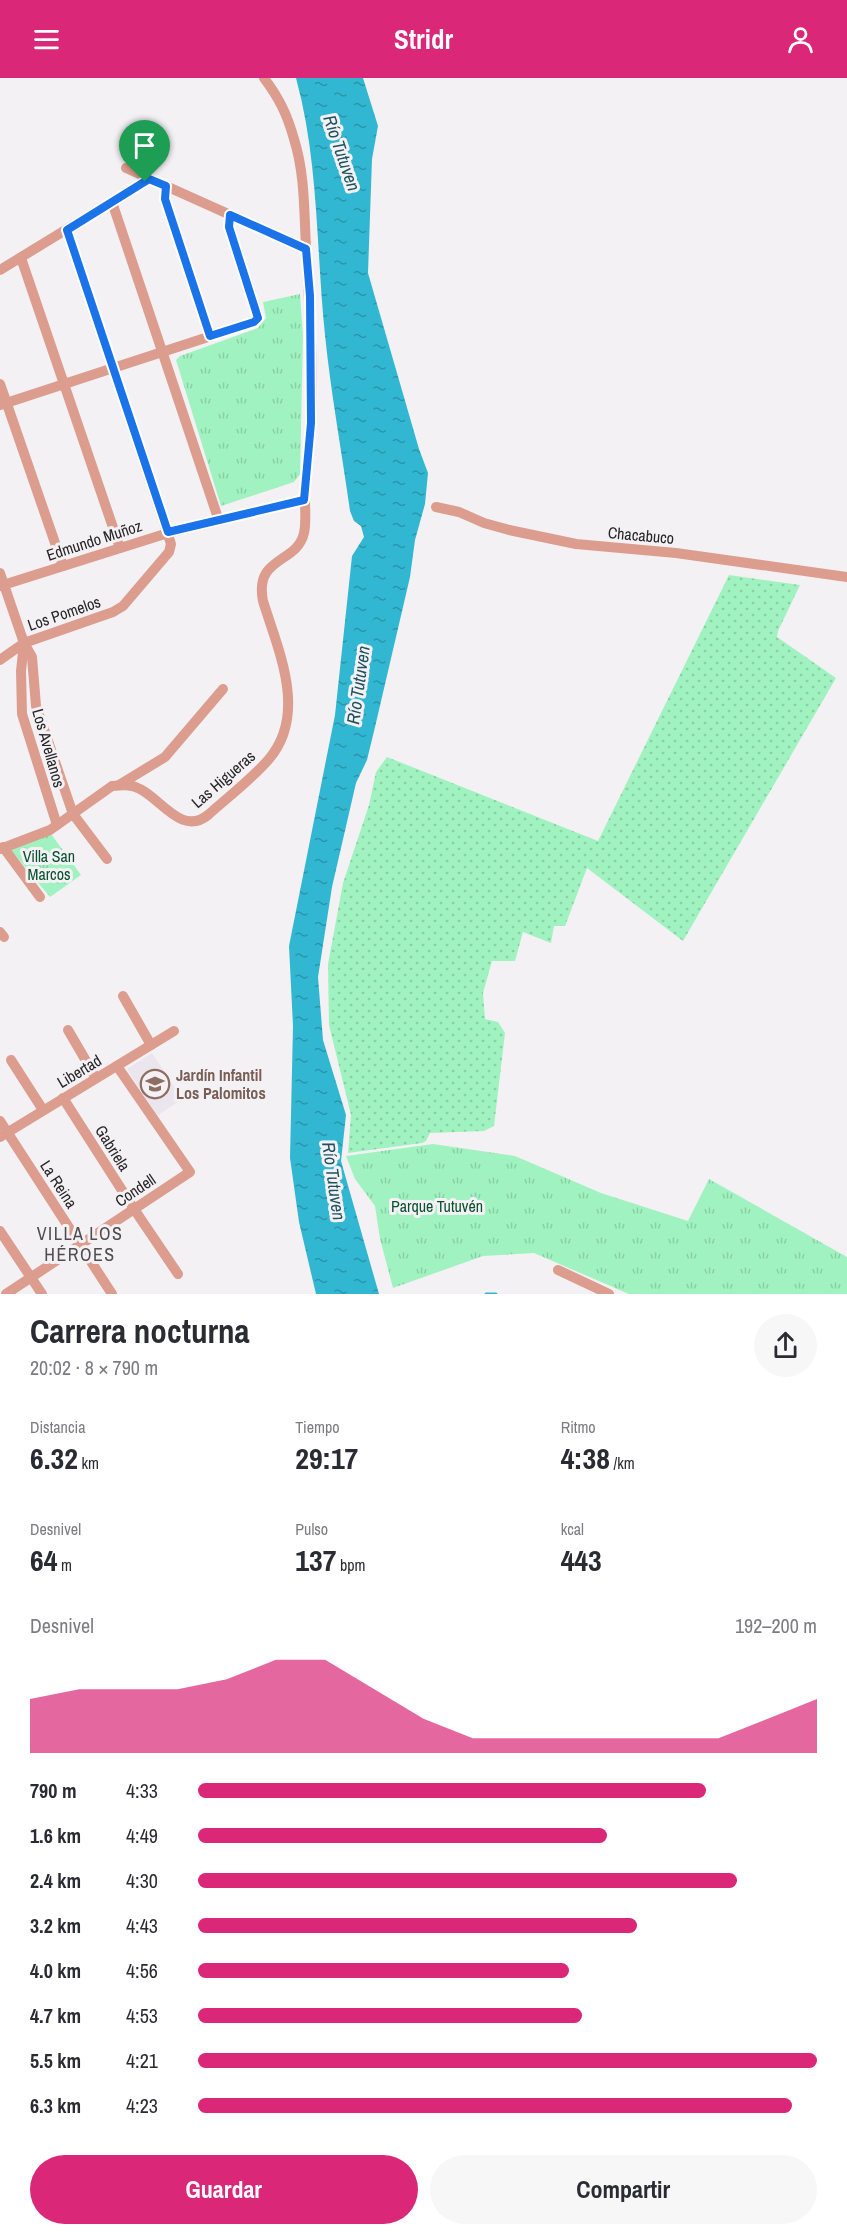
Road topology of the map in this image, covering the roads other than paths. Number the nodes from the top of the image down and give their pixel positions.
1 (264, 78) edge
2 (126, 168) dead end
3 (149, 179) junction
4 (166, 186) junction
5 (112, 202) junction
6 (230, 215) junction
7 (67, 230) junction
8 (306, 249) junction
9 (21, 258) junction
10 (0, 270) edge
11 (210, 336) junction
12 (162, 352) junction
13 (113, 368) junction
14 (0, 384) edge
15 (64, 384) junction
16 (3, 404) edge
17 (304, 500) junction
18 (436, 507) dead end
19 (219, 521) junction
20 (168, 532) junction
21 (120, 548) junction
22 (63, 566) junction
23 (0, 573) edge
24 (847, 577) edge
25 (2, 586) edge
26 (24, 643) junction
27 (0, 660) edge
28 (223, 689) dead end
29 (119, 785) junction
30 (73, 814) junction
31 (57, 825) junction
32 (2, 848) edge
33 (107, 859) dead end
34 (40, 897) dead end
35 (123, 996) dead end
36 (68, 1030) dead end
37 (174, 1031) dead end
38 (151, 1045) junction
39 (11, 1060) dead end
40 (117, 1066) junction
41 (96, 1078) junction
42 (63, 1098) junction
43 (43, 1110) junction
44 (0, 1121) edge
45 (4, 1134) edge
46 (134, 1209) junction
47 (0, 1231) edge
48 (80, 1245) junction
49 (558, 1270) dead end
50 (178, 1274) dead end
51 (31, 1277) junction
52 (6, 1294) edge
53 (42, 1294) edge
54 (112, 1294) edge
55 (609, 1294) edge

1 - 8 street
2 - 3 street
3 - 4 street
3 - 5 street
4 - 6 street
4 - 11 street
5 - 7 street
5 - 12 street
6 - 8 street
6 - 11 street
7 - 9 street
7 - 13 street
8 - 17 street
9 - 10 street
9 - 15 street
11 - 12 street
12 - 13 street
12 - 19 street
13 - 15 street
13 - 20 street
14 - 16 street
15 - 16 street
15 - 21 street
16 - 22 street
17 - 19 street, Edmundo Muñoz
17 - 29 street, Las Higueras
18 - 24 street, Chacabuco
19 - 20 street, Edmundo Muñoz
20 - 21 street, Edmundo Muñoz
20 - 26 street, Los Pomelos
21 - 22 street, Edmundo Muñoz
22 - 25 street, Edmundo Muñoz
23 - 25 street, Los Avellanos
25 - 26 street, Los Avellanos
26 - 27 street, Los Pomelos
26 - 30 street, Los Avellanos
26 - 31 street, Los Avellanos
28 - 29 street
29 - 30 street
30 - 31 street
30 - 33 street, Los Avellanos
31 - 32 street
32 - 34 street
35 - 38 street
36 - 41 street
37 - 38 street, Libertad
38 - 40 street, Libertad
39 - 43 street
40 - 41 street, Libertad
40 - 46 street, Condell
41 - 42 street, Libertad
42 - 43 street, Libertad
42 - 46 street, Gabriela
43 - 45 street, Libertad
44 - 45 street, La Reina
45 - 48 street, La Reina
46 - 48 street, Condell
46 - 50 street, Gabriela
47 - 51 street
48 - 51 street, Condell
48 - 54 street, La Reina
49 - 55 street
51 - 52 street, Condell
51 - 53 street

